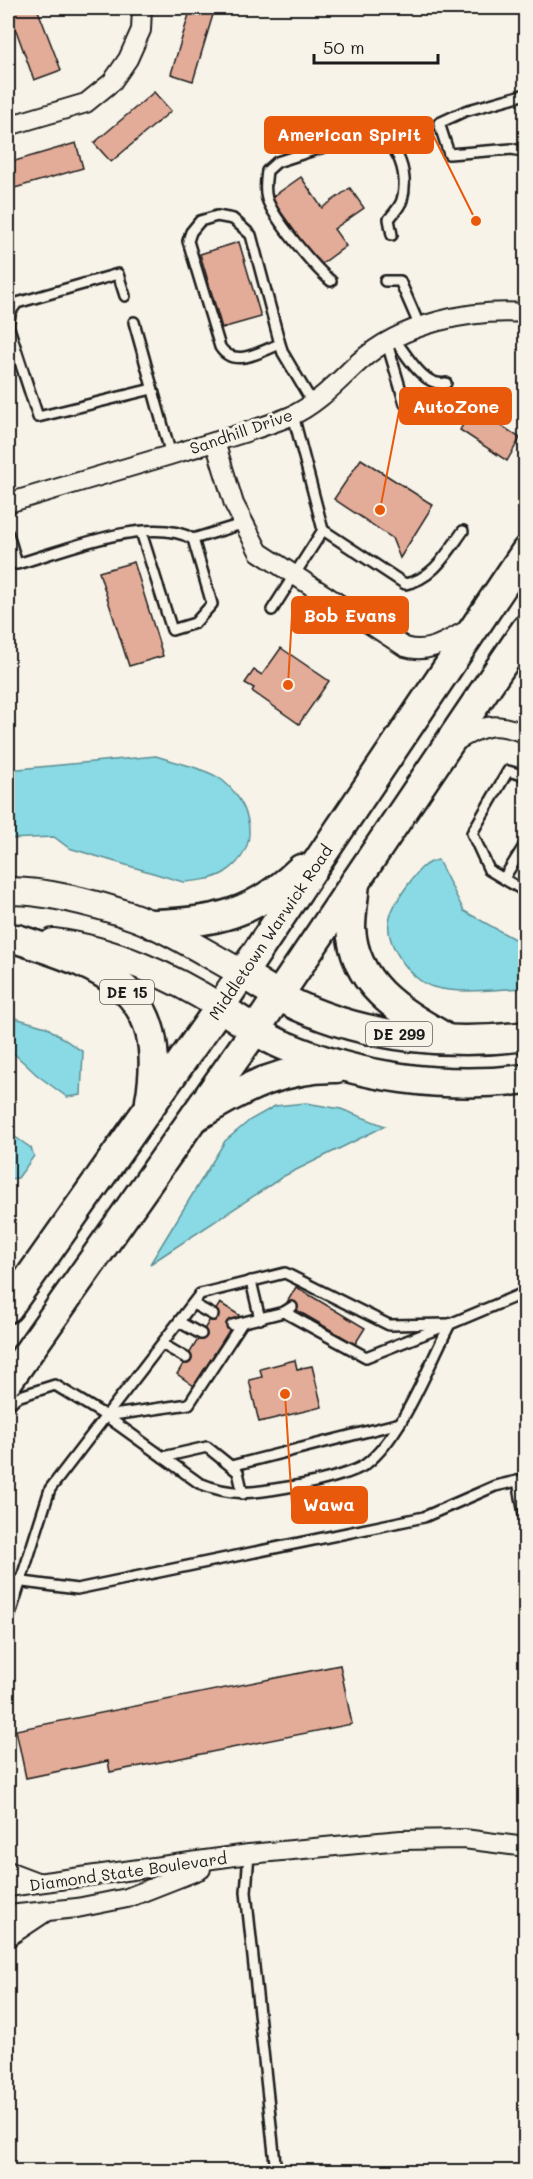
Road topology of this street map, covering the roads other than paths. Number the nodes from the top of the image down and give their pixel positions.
1 (142, 8) edge
2 (525, 94) edge
3 (8, 125) edge
4 (525, 152) edge
5 (392, 235) dead end
6 (331, 281) dead end
7 (385, 281) dead end
8 (125, 296) dead end
9 (525, 313) edge
10 (134, 322) dead end
11 (8, 325) edge
12 (420, 327) junction
13 (391, 341) junction
14 (280, 344) junction
15 (447, 382) dead end
16 (152, 388) junction
17 (312, 402) junction
18 (405, 404) dead end
19 (293, 415) junction
20 (215, 442) junction
21 (171, 455) junction
22 (8, 503) edge
23 (242, 524) junction
24 (323, 530) junction
25 (463, 531) dead end
26 (141, 532) junction
27 (8, 534) edge
28 (193, 539) junction
29 (525, 551) edge
30 (292, 575) junction
31 (272, 610) dead end
32 (478, 624) junction
33 (525, 629) edge
34 (525, 734) edge
35 (446, 747) junction
36 (525, 776) edge
37 (333, 839) junction
38 (525, 843) edge
39 (504, 878) junction
40 (355, 881) junction
41 (8, 891) edge
42 (525, 892) edge
43 (152, 924) junction
44 (12, 938) edge
45 (242, 974) junction
46 (278, 995) junction
47 (220, 1007) junction
48 (256, 1029) junction
49 (525, 1036) edge
50 (448, 1040) junction
51 (348, 1068) junction
52 (525, 1079) edge
53 (149, 1107) junction
54 (188, 1122) junction
55 (251, 1281) junction
56 (525, 1292) edge
57 (193, 1304) junction
58 (351, 1306) junction
59 (8, 1308) edge
60 (213, 1315) dead end
61 (344, 1316) dead end
62 (260, 1318) junction
63 (179, 1322) junction
64 (450, 1323) junction
65 (201, 1334) dead end
66 (162, 1344) junction
67 (186, 1358) dead end
68 (8, 1382) edge
69 (8, 1405) edge
70 (106, 1416) junction
71 (399, 1423) junction
72 (163, 1457) junction
73 (231, 1466) junction
74 (522, 1480) edge
75 (243, 1494) junction
76 (525, 1525) edge
77 (8, 1580) edge
78 (20, 1583) junction
79 (8, 1621) edge
80 (525, 1847) edge
81 (249, 1854) junction
82 (8, 1871) edge
83 (41, 1883) junction
84 (8, 1887) edge
85 (46, 1911) junction
86 (8, 1915) edge
87 (8, 1936) edge
88 (276, 2172) edge

1 - 3 street
2 - 4 lane
5 - 6 lane
7 - 12 lane
8 - 11 lane
9 - 12 street, Sandhill Drive
10 - 16 lane
11 - 16 lane
12 - 13 street, Sandhill Drive
13 - 15 lane
13 - 17 street, Sandhill Drive
13 - 18 lane
14 - 14 lane
14 - 17 lane
16 - 21 lane
17 - 19 street, Sandhill Drive
19 - 20 street, Sandhill Drive
19 - 24 lane
20 - 21 street, Sandhill Drive
20 - 23 street
21 - 22 street, Sandhill Drive
23 - 28 lane
23 - 30 street
24 - 25 lane
24 - 30 lane
26 - 27 lane
26 - 28 lane
26 - 28 lane
29 - 32 main road, Middletown Warwick Road
30 - 31 lane
30 - 32 street
32 - 37 main road, Middletown Warwick Road
33 - 35 main road
34 - 35 street
35 - 40 main road
36 - 39 lane
37 - 43 main road
37 - 45 main road, Middletown Warwick Road
38 - 39 lane
39 - 42 lane
40 - 46 main road
40 - 50 main road
41 - 43 main road
43 - 45 main road
44 - 47 main road
44 - 53 main road, DE 15
45 - 46 main road
45 - 47 main road, Middletown Warwick Road
46 - 48 main road
46 - 50 main road, DE 299
47 - 48 main road
47 - 53 main road, Middletown Warwick Road
48 - 51 main road
48 - 54 main road
49 - 50 main road, DE 299
51 - 52 main road
51 - 54 main road
53 - 59 main road, Middletown Warwick Road / DE 15
54 - 68 main road
55 - 57 lane
55 - 58 lane
55 - 62 lane
56 - 64 lane
57 - 60 lane
57 - 63 lane
58 - 61 lane
58 - 64 lane
62 - 64 lane
62 - 70 lane
63 - 65 lane
63 - 66 lane
64 - 71 lane
66 - 67 lane
66 - 70 lane
69 - 70 lane
70 - 72 lane
70 - 78 lane
71 - 73 lane
71 - 75 lane
72 - 73 lane
72 - 75 lane
73 - 75 lane
74 - 76 lane
74 - 78 lane
77 - 78 lane
78 - 79 lane
80 - 81 street, Diamond State Boulevard
81 - 83 street, Diamond State Boulevard
81 - 85 street, Diamond State Boulevard
81 - 88 lane
82 - 83 street
83 - 84 street, Diamond State Boulevard
85 - 86 street, Diamond State Boulevard
85 - 87 street

